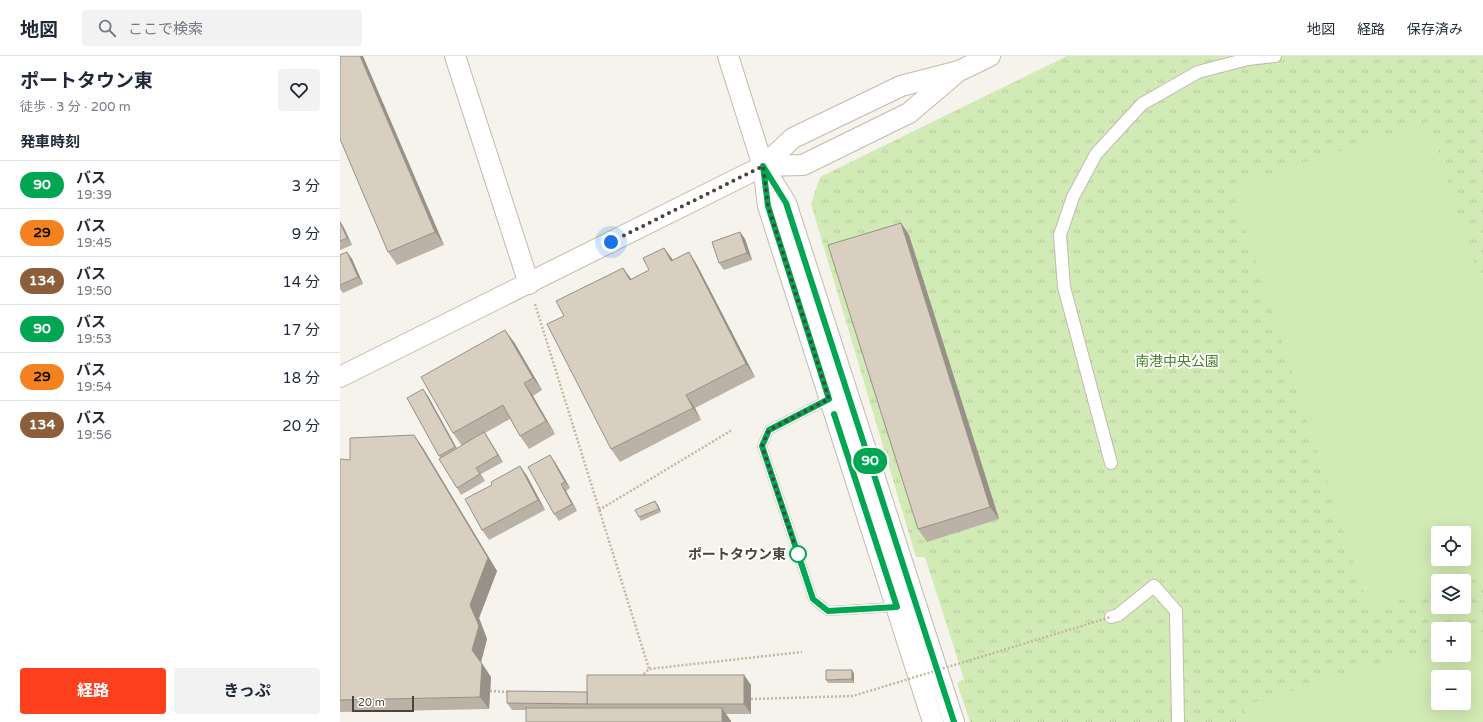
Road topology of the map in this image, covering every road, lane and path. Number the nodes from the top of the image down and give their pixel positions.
1 (455, 56) edge
2 (728, 56) edge
3 (990, 56) edge
4 (1275, 56) edge
5 (959, 71) junction
6 (763, 166) junction
7 (529, 284) junction
8 (535, 304) dead end
9 (340, 377) edge
10 (829, 399) junction
11 (732, 430) dead end
12 (1111, 463) dead end
13 (599, 510) junction
14 (897, 607) junction
15 (1111, 617) joint
16 (802, 652) dead end
17 (649, 669) junction
18 (639, 679) edge
19 (490, 691) dead end
20 (514, 692) edge
21 (751, 698) dead end
22 (934, 722) edge
23 (954, 722) edge
24 (1178, 722) edge

1 - 7 street
2 - 6 street
3 - 5 street
4 - 12 street
5 - 6 street
5 - 6 street
6 - 7 street
6 - 10 street
6 - 23 street
7 - 9 street
8 - 13 path
10 - 14 street
10 - 14 lane
11 - 13 path
13 - 17 path
14 - 22 street
15 - 21 path, bridge
15 - 24 street
16 - 17 path
17 - 18 path
19 - 20 path

